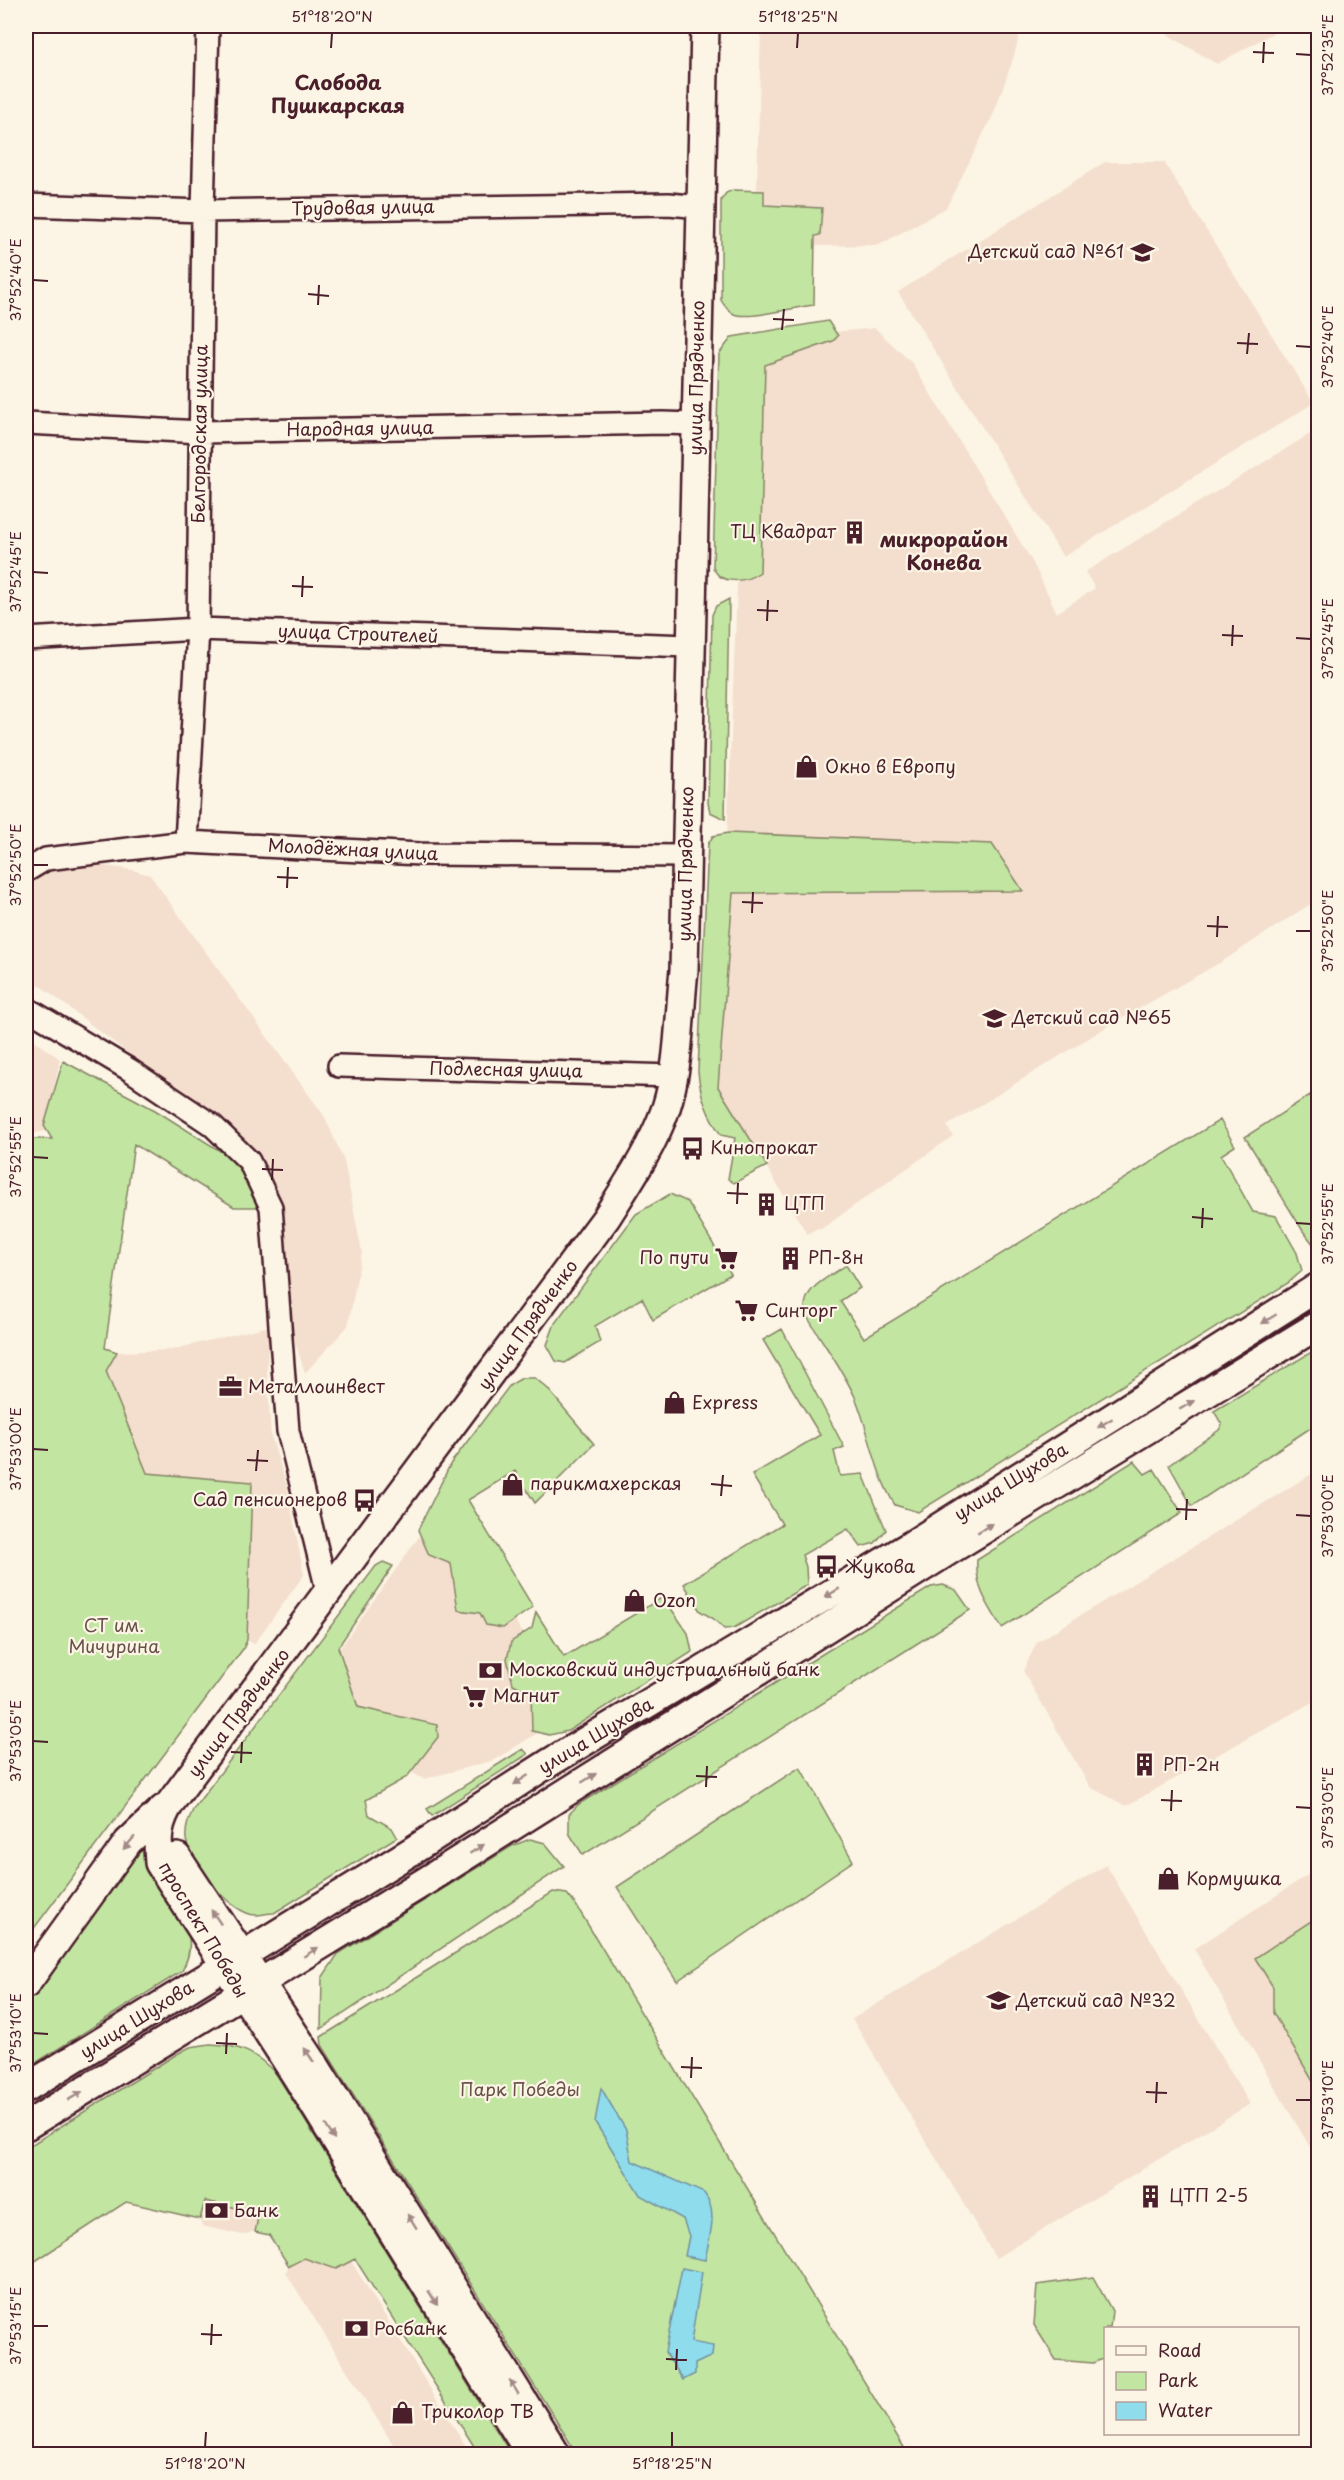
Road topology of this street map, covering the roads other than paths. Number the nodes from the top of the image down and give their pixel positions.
1 (208, 26) edge
2 (705, 26) edge
3 (26, 205) edge
4 (700, 207) junction
5 (202, 211) junction
6 (26, 423) edge
7 (696, 424) junction
8 (201, 432) junction
9 (198, 629) junction
10 (26, 639) edge
11 (690, 646) junction
12 (186, 842) junction
13 (685, 856) junction
14 (26, 871) edge
15 (26, 1008) edge
16 (339, 1066) dead end
17 (673, 1076) junction
18 (1318, 1287) edge
19 (1318, 1325) edge
20 (911, 1545) junction
21 (946, 1552) junction
22 (328, 1594) junction
23 (171, 1802) junction
24 (233, 1961) junction
25 (26, 1984) edge
26 (251, 1988) junction
27 (26, 2088) edge
28 (26, 2126) edge
29 (530, 2454) edge
30 (556, 2454) edge

1 - 5 street, Белгородская улица
2 - 4 main road, улица Прядченко
3 - 5 street, Трудовая улица
4 - 5 street, Трудовая улица
4 - 7 main road, улица Прядченко
5 - 8 street, Белгородская улица
6 - 8 street, Народная улица
7 - 8 street, Народная улица
7 - 11 main road, улица Прядченко
8 - 9 street, Белгородская улица
9 - 10 street, улица Строителей
9 - 11 street, улица Строителей
9 - 12 street, Белгородская улица
11 - 13 main road, улица Прядченко
12 - 13 street, Молодёжная улица
12 - 14 street, Молодёжная улица
13 - 17 main road, улица Прядченко
15 - 22 street
16 - 17 street, Подлесная улица
17 - 22 main road, улица Прядченко
18 -> 20 main road, улица Шухова
21 -> 19 main road, улица Шухова
20 - 21 main road
20 -> 24 main road, улица Шухова
26 -> 21 main road, улица Шухова
22 - 23 main road, улица Прядченко
23 - 24 main road, проспект Победы
23 -> 25 main road
24 - 26 main road, проспект Победы
24 - 27 main road, улица Шухова
28 -> 26 main road, улица Шухова
26 -> 29 main road, проспект Победы
30 -> 26 main road, проспект Победы

